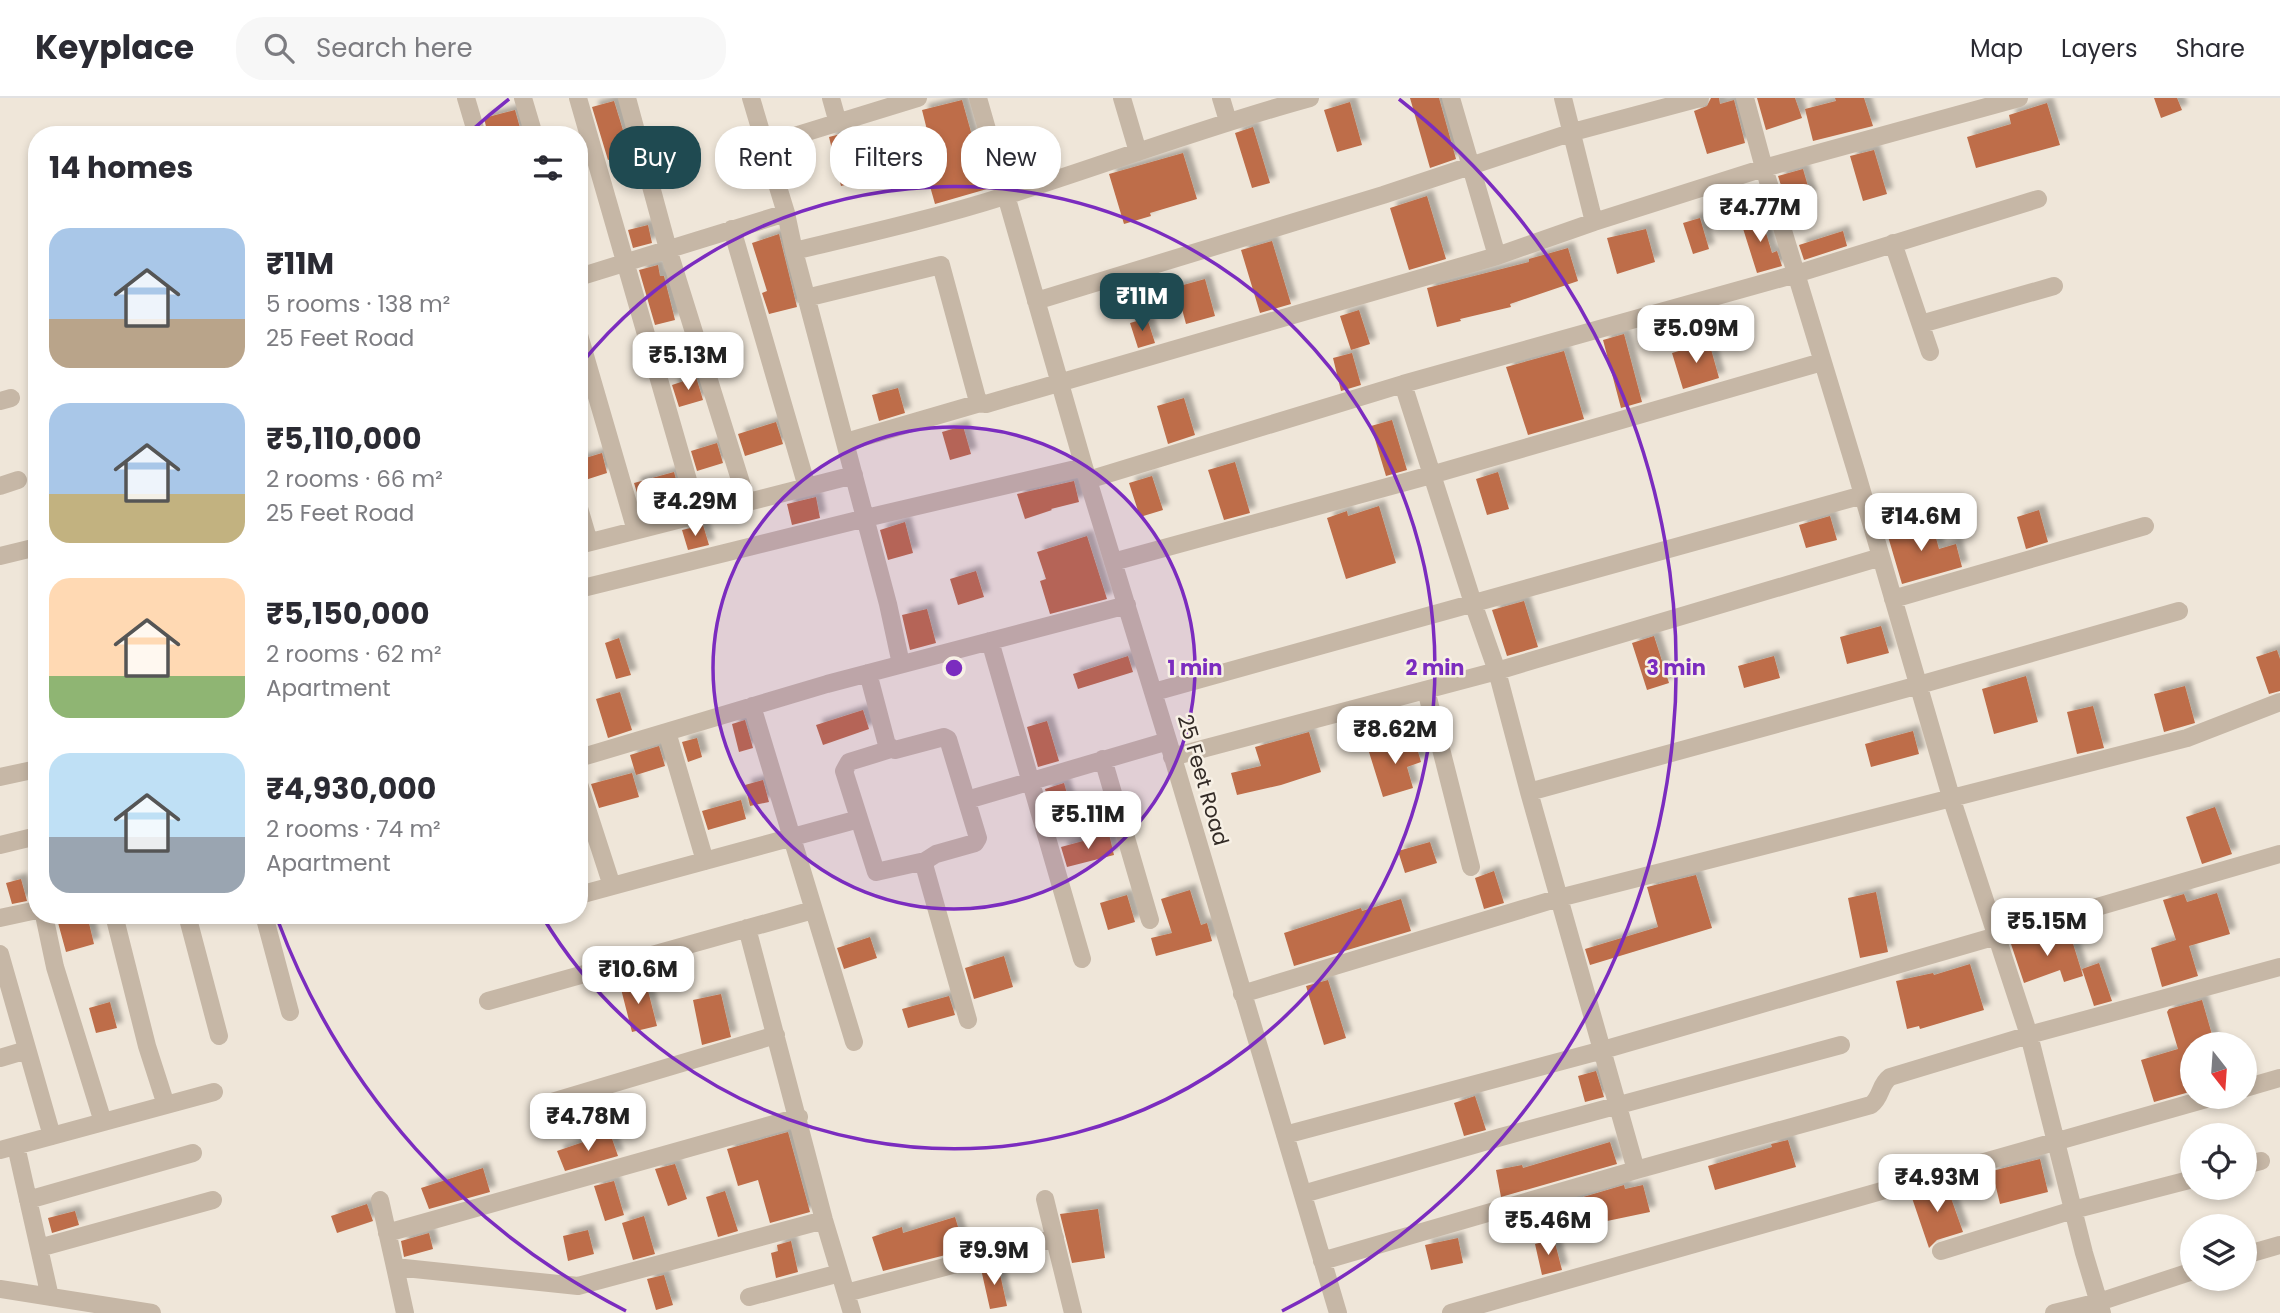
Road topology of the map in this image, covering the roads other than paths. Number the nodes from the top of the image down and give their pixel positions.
1 (466, 98) edge
2 (523, 98) edge
3 (578, 98) edge
4 (627, 98) edge
5 (751, 98) edge
6 (831, 98) edge
7 (918, 98) edge
8 (978, 98) edge
9 (1122, 98) edge
10 (1221, 98) edge
11 (1310, 98) edge
12 (1451, 98) edge
13 (1563, 98) edge
14 (1700, 98) edge
15 (1745, 98) edge
16 (2019, 98) edge
17 (891, 102) edge
18 (1228, 121) junction
19 (838, 122) junction
20 (474, 126) edge
21 (531, 126) edge
22 (586, 126) edge
23 (759, 126) edge
24 (816, 129) edge
25 (1573, 132) junction
26 (588, 133) edge
27 (1138, 152) junction
28 (1472, 166) junction
29 (1764, 168) junction
30 (779, 189) edge
31 (1005, 196) junction
32 (2038, 199) dead end
33 (786, 213) junction
34 (1594, 222) junction
35 (732, 229) junction
36 (1894, 243) junction
37 (668, 249) junction
38 (794, 251) junction
39 (1497, 256) junction
40 (625, 262) junction
41 (588, 274) edge
42 (1796, 274) junction
43 (2054, 286) dead end
44 (806, 298) junction
45 (1036, 301) junction
46 (1921, 324) junction
47 (1930, 352) dead end
48 (1822, 362) junction
49 (588, 366) edge
50 (1060, 384) junction
51 (1404, 384) junction
52 (980, 403) junction
53 (846, 442) junction
54 (1086, 473) junction
55 (854, 475) junction
56 (1431, 475) junction
57 (18, 480) dead end
58 (0, 486) edge
59 (807, 487) junction
60 (1863, 495) junction
61 (747, 502) junction
62 (698, 515) junction
63 (866, 518) junction
64 (2145, 526) dead end
65 (638, 530) junction
66 (588, 542) edge
67 (28, 549) edge
68 (0, 556) edge
69 (1881, 557) junction
70 (1113, 562) junction
71 (588, 587) edge
72 (1893, 599) junction
73 (1473, 603) junction
74 (1127, 606) junction
75 (2179, 611) dead end
76 (990, 641) junction
77 (901, 664) junction
78 (1497, 671) junction
79 (868, 673) junction
80 (1919, 685) junction
81 (1426, 690) junction
82 (1154, 692) junction
83 (2280, 702) edge
84 (752, 706) junction
85 (667, 732) junction
86 (891, 749) junction
87 (1170, 749) junction
88 (588, 755) edge
89 (1103, 759) junction
90 (28, 771) edge
91 (0, 777) edge
92 (1030, 781) junction
93 (1529, 792) junction
94 (1951, 797) junction
95 (967, 800) junction
96 (588, 812) edge
97 (859, 819) junction
98 (792, 837) junction
99 (28, 838) edge
100 (0, 845) edge
101 (2280, 854) edge
102 (925, 860) junction
103 (705, 861) junction
104 (1471, 867) dead end
105 (612, 887) junction
106 (588, 893) edge
107 (1559, 898) junction
108 (813, 910) junction
109 (28, 912) edge
110 (0, 918) edge
111 (1150, 920) dead end
112 (46, 924) edge
113 (116, 924) edge
114 (189, 924) edge
115 (266, 924) edge
116 (747, 928) junction
117 (1998, 936) junction
118 (0, 954) edge
119 (1082, 959) dead end
120 (2280, 967) edge
121 (4, 981) edge
122 (1242, 994) junction
123 (488, 1001) dead end
124 (290, 1012) dead end
125 (968, 1020) dead end
126 (776, 1035) junction
127 (2029, 1035) junction
128 (219, 1036) dead end
129 (854, 1042) dead end
130 (1841, 1045) dead end
131 (27, 1050) junction
132 (1602, 1050) junction
133 (0, 1058) edge
134 (2280, 1078) edge
135 (2258, 1084) edge
136 (214, 1092) dead end
137 (548, 1103) dead end
138 (166, 1105) junction
139 (1618, 1107) junction
140 (2180, 1107) edge
141 (799, 1117) junction
142 (103, 1122) junction
143 (1285, 1135) junction
144 (52, 1136) junction
145 (2057, 1142) junction
146 (8, 1148) edge
147 (193, 1153) dead end
148 (1636, 1171) junction
149 (2180, 1182) edge
150 (1303, 1194) junction
151 (1045, 1199) dead end
152 (28, 1200) junction
153 (213, 1200) dead end
154 (380, 1200) dead end
155 (2073, 1210) junction
156 (824, 1220) junction
157 (387, 1233) junction
158 (1055, 1238) junction
159 (2280, 1245) edge
160 (39, 1248) junction
161 (1941, 1251) dead end
162 (2257, 1252) edge
163 (1322, 1261) junction
164 (396, 1267) junction
165 (840, 1273) junction
166 (2180, 1276) edge
167 (0, 1289) edge
168 (846, 1293) junction
169 (50, 1297) junction
170 (749, 1297) dead end
171 (2100, 1308) edge
172 (1478, 1309) edge
173 (152, 1313) edge
174 (405, 1313) edge
175 (852, 1313) edge
176 (1073, 1313) edge
177 (1338, 1313) edge
178 (1451, 1313) edge
179 (2054, 1313) edge

1 - 20 street
2 - 21 street
3 - 22 street
4 - 37 street
5 - 23 street
6 - 19 street
7 - 17 street
8 - 31 street, 25 Feet Road
9 - 27 street
10 - 18 street
11 - 18 street
12 - 28 street
13 - 25 street
14 - 25 street
15 - 29 street
16 - 29 street
17 - 19 street
18 - 27 street
19 - 24 street
25 - 28 street
25 - 34 street
26 - 40 street
27 - 31 street
28 - 39 street
28 - 45 street
29 - 34 street
29 - 42 street
30 - 33 street
31 - 38 street
31 - 45 street, 25 Feet Road
32 - 36 street
33 - 35 street
33 - 38 street
34 - 39 street
35 - 37 street
35 - 59 street
36 - 42 street
36 - 46 street
37 - 40 street
37 - 61 street
38 - 44 street
39 - 50 street
40 - 41 street
40 - 62 street
42 - 48 street
42 - 51 street
43 - 46 street
44 - 52 street
44 - 53 street
45 - 50 street, 25 Feet Road
46 - 47 street
48 - 56 street
48 - 60 street
49 - 65 street
50 - 52 street
50 - 54 street, 25 Feet Road
51 - 54 street
51 - 56 street
52 - 53 street
53 - 55 street
54 - 63 street
54 - 70 street, 25 Feet Road
55 - 59 street
55 - 63 street
56 - 70 street
56 - 73 street
57 - 58 street
59 - 61 street
60 - 69 street
60 - 73 street
61 - 62 street
62 - 65 street
63 - 71 street
63 - 77 street
64 - 72 street
65 - 66 street
67 - 68 street
69 - 72 street
69 - 78 street
70 - 74 street, 25 Feet Road
72 - 80 street
73 - 78 street
73 - 82 street
74 - 76 street
74 - 82 street, 25 Feet Road
75 - 80 street
76 - 77 street
76 - 92 street
77 - 79 street
78 - 81 street
78 - 93 street
79 - 84 street
79 - 86 street
80 - 93 street
80 - 94 street
81 - 87 street
81 - 104 street
82 - 87 street, 25 Feet Road
83 - 94 street
84 - 85 street
84 - 98 street
85 - 88 street
85 - 103 street
86 - 95 street
86 - 97 street
87 - 89 street
87 - 122 street, 25 Feet Road
89 - 92 street
89 - 111 street
90 - 91 street
92 - 95 street
92 - 119 street
93 - 107 street
94 - 107 street
94 - 117 street
95 - 102 street
96 - 105 street
97 - 98 street
97 - 102 street
98 - 103 street
98 - 108 street
99 - 100 street
101 - 117 street
102 - 125 street
103 - 105 street
105 - 106 street
107 - 122 street
107 - 132 street
108 - 116 street
108 - 129 street
109 - 110 street
112 - 142 street
113 - 138 street
114 - 128 street
115 - 124 street
116 - 123 street
116 - 126 street
117 - 127 street
117 - 132 street
118 - 121 street
120 - 127 street
121 - 131 street
122 - 143 street, 25 Feet Road
126 - 137 street
126 - 141 street
127 - 145 street
127 - 148 street
130 - 139 street
131 - 133 street
131 - 144 street
132 - 139 street
132 - 143 street
134 - 135 street
136 - 138 street
138 - 142 street
139 - 148 street
139 - 150 street
140 - 145 street
141 - 156 street
141 - 157 street
142 - 144 street
143 - 150 street, 25 Feet Road
144 - 146 street
145 - 155 street
145 - 172 street
146 - 152 street
147 - 152 street
148 - 163 street
149 - 155 street
150 - 163 street, 25 Feet Road
151 - 158 street
152 - 160 street
153 - 160 street
154 - 157 street
155 - 161 street
155 - 171 street
156 - 164 street
156 - 165 street
157 - 164 street
158 - 168 street
158 - 176 street
159 - 162 street
160 - 169 street
163 - 177 street, 25 Feet Road
164 - 174 street
165 - 168 street
165 - 170 street
166 - 171 street
167 - 169 street
168 - 175 street
169 - 173 street
171 - 179 street
172 - 178 street

